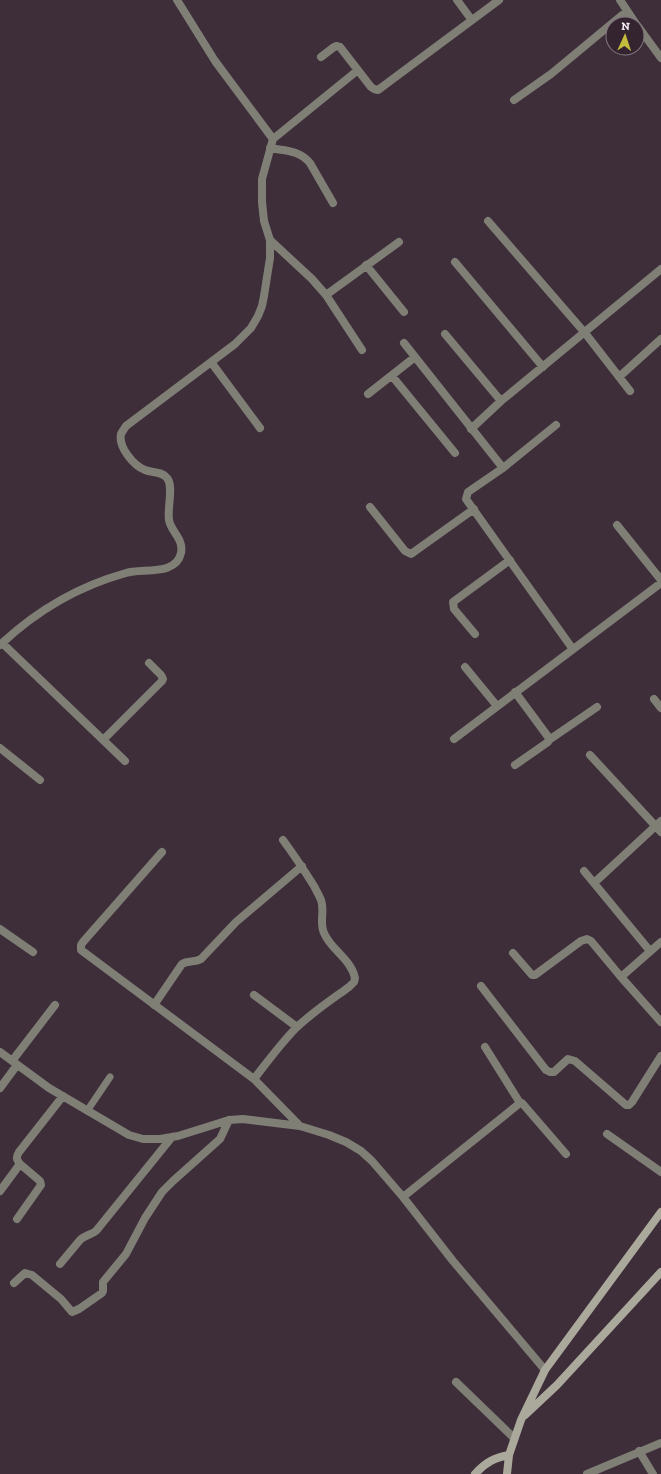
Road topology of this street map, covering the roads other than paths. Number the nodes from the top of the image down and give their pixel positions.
1 (177, 0) edge
2 (457, 0) edge
3 (499, 0) edge
4 (620, 0) edge
5 (626, 11) junction
6 (630, 16) edge
7 (471, 19) junction
8 (645, 35) edge
9 (321, 57) dead end
10 (661, 58) edge
11 (358, 70) junction
12 (514, 100) dead end
13 (273, 139) junction
14 (270, 148) junction
15 (333, 203) dead end
16 (488, 221) dead end
17 (270, 240) junction
18 (399, 242) dead end
19 (455, 262) dead end
20 (366, 265) junction
21 (661, 269) edge
22 (326, 295) junction
23 (404, 312) dead end
24 (585, 333) junction
25 (445, 334) dead end
26 (660, 339) edge
27 (404, 343) dead end
28 (362, 350) dead end
29 (415, 357) junction
30 (211, 362) junction
31 (543, 367) junction
32 (392, 376) junction
33 (619, 377) junction
34 (630, 391) dead end
35 (368, 394) dead end
36 (501, 401) junction
37 (556, 425) dead end
38 (260, 428) dead end
39 (471, 428) junction
40 (455, 453) dead end
41 (503, 468) junction
42 (370, 506) dead end
43 (474, 509) junction
44 (617, 525) dead end
45 (510, 560) junction
46 (661, 580) edge
47 (661, 583) edge
48 (475, 634) dead end
49 (1, 644) edge
50 (572, 648) junction
51 (148, 663) dead end
52 (465, 667) dead end
53 (515, 692) junction
54 (654, 699) dead end
55 (497, 706) junction
56 (597, 707) dead end
57 (661, 708) edge
58 (454, 739) dead end
59 (103, 740) junction
60 (548, 740) junction
61 (0, 748) edge
62 (590, 755) dead end
63 (125, 761) dead end
64 (516, 765) dead end
65 (40, 780) dead end
66 (659, 826) edge
67 (283, 840) dead end
68 (162, 852) dead end
69 (302, 866) junction
70 (584, 871) dead end
71 (594, 883) junction
72 (0, 929) edge
73 (661, 942) edge
74 (650, 951) junction
75 (33, 952) dead end
76 (513, 953) dead end
77 (620, 977) junction
78 (481, 986) dead end
79 (254, 996) dead end
80 (54, 1005) dead end
81 (154, 1005) junction
82 (661, 1022) edge
83 (297, 1027) junction
84 (485, 1047) dead end
85 (0, 1052) edge
86 (661, 1056) edge
87 (14, 1063) junction
88 (110, 1077) dead end
89 (254, 1079) junction
90 (0, 1088) edge
91 (63, 1096) junction
92 (520, 1103) junction
93 (87, 1111) junction
94 (229, 1120) junction
95 (300, 1126) junction
96 (607, 1134) dead end
97 (172, 1137) junction
98 (566, 1154) dead end
99 (20, 1164) junction
100 (661, 1172) edge
101 (0, 1191) edge
102 (403, 1197) junction
103 (661, 1212) edge
104 (17, 1219) dead end
105 (60, 1264) dead end
106 (661, 1272) edge
107 (14, 1283) dead end
108 (545, 1370) junction
109 (456, 1382) dead end
110 (521, 1420) junction
111 (514, 1438) junction
112 (661, 1443) edge
113 (639, 1451) junction
114 (509, 1455) junction
115 (475, 1474) edge
116 (508, 1474) edge
117 (587, 1474) edge
118 (652, 1474) edge

1 - 13 street
2 - 7 street
3 - 7 street
4 - 5 street
5 - 6 street
5 - 12 street
7 - 11 street
8 - 10 street
9 - 11 street
11 - 13 street
13 - 14 street
14 - 15 street
14 - 17 street
16 - 24 street
17 - 22 street
17 - 30 street
18 - 20 street
19 - 31 street
20 - 22 street
20 - 23 street
21 - 24 street
22 - 28 street
24 - 31 street
24 - 33 street
25 - 36 street
26 - 33 street
27 - 29 street
29 - 32 street
29 - 39 street
30 - 38 street
30 - 49 street
31 - 36 street
32 - 35 street
32 - 40 street
33 - 34 street
36 - 39 street
37 - 41 street
39 - 41 street
41 - 43 street
42 - 43 street
43 - 45 street
44 - 46 street
45 - 48 street
45 - 50 street
47 - 50 street
49 - 59 street
50 - 53 street
51 - 59 street
52 - 55 street
53 - 55 street
53 - 60 street
54 - 57 street
55 - 58 street
56 - 60 street
59 - 63 street
60 - 64 street
61 - 65 street
62 - 66 street
66 - 71 street
67 - 69 street
68 - 81 street
69 - 81 street
69 - 83 street
70 - 71 street
71 - 74 street
72 - 75 street
73 - 74 street
74 - 77 street
76 - 77 street
77 - 82 street
78 - 86 street
79 - 83 street
80 - 87 street
81 - 89 street
83 - 89 street
84 - 92 street
85 - 87 street
87 - 90 street
87 - 91 street
88 - 93 lane
89 - 95 street
91 - 93 street
91 - 99 street
92 - 98 street
92 - 102 street
93 - 97 street
94 - 95 street
94 - 97 street
94 - 107 street
95 - 102 street
96 - 100 street
97 - 105 street
99 - 101 street
99 - 104 street
102 - 108 street
103 - 108 street
106 - 110 street
108 - 110 street
109 - 111 street
110 - 111 street
111 - 114 street
112 - 113 street
113 - 117 street
113 - 118 street
114 - 115 street
114 - 116 street

